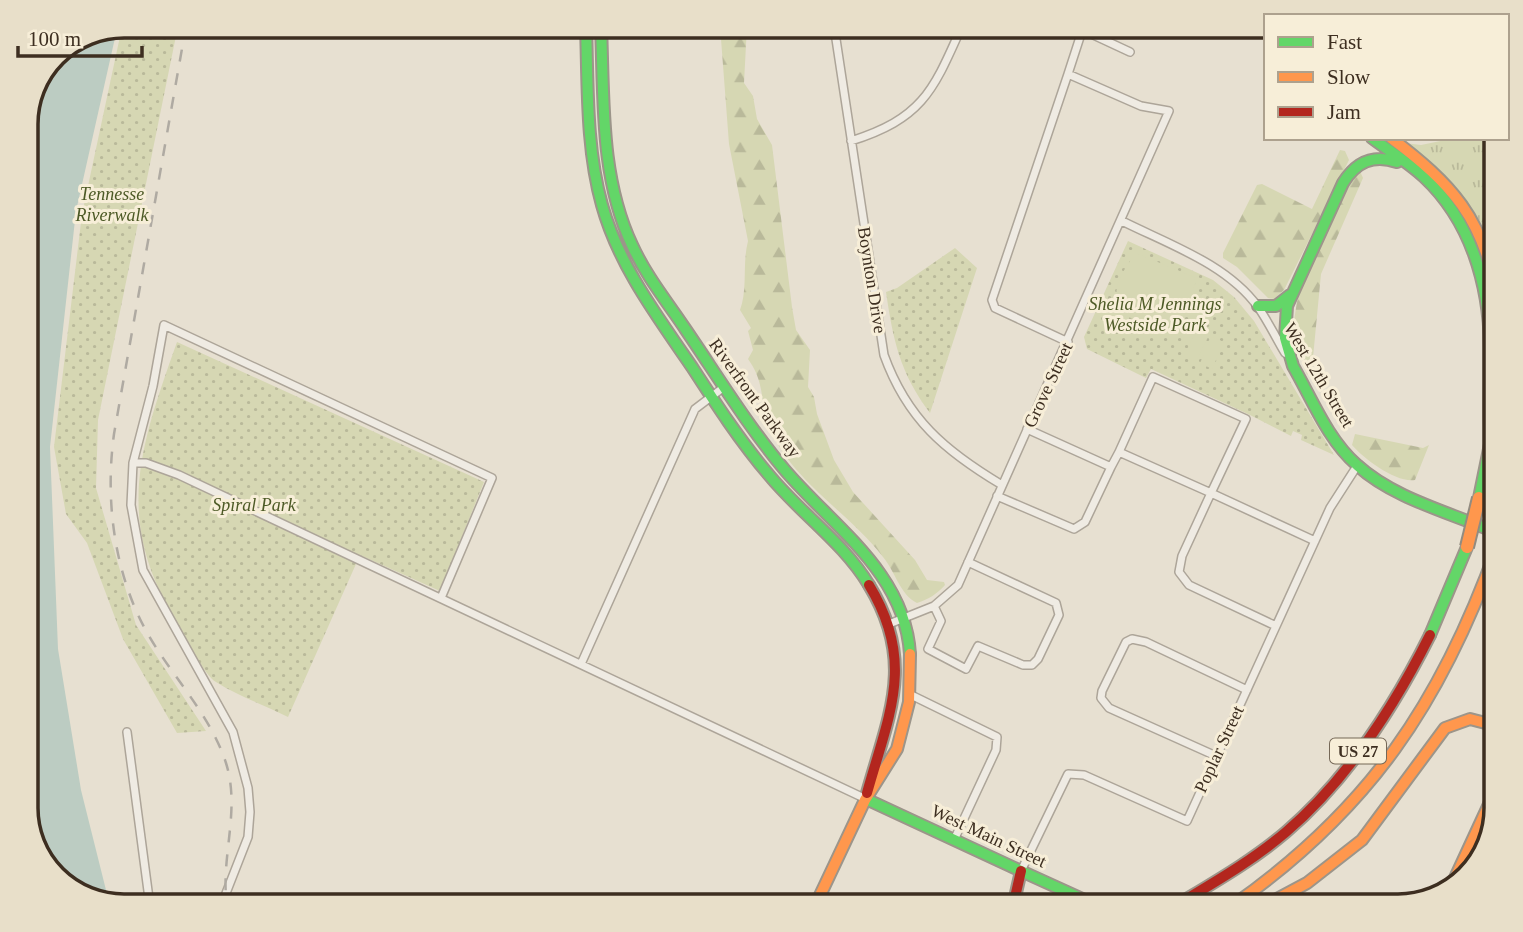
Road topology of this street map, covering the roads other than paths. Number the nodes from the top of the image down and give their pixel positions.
1 (587, 39) edge
2 (602, 39) edge
3 (836, 39) edge
4 (956, 39) edge
5 (1079, 39) edge
6 (1102, 39) edge
7 (1130, 52) dead end
8 (1068, 74) junction
9 (1374, 140) edge
10 (1394, 140) edge
11 (851, 141) junction
12 (1438, 191) junction
13 (1122, 221) junction
14 (1484, 241) edge
15 (1294, 291) junction
16 (1484, 296) edge
17 (1258, 306) junction
18 (1068, 342) junction
19 (1293, 366) junction
20 (724, 387) junction
21 (711, 397) junction
22 (1027, 429) junction
23 (1119, 452) junction
24 (133, 463) junction
25 (1357, 466) junction
26 (1111, 467) junction
27 (1484, 476) edge
28 (1002, 485) junction
29 (1211, 493) junction
30 (998, 496) junction
31 (1484, 527) edge
32 (1315, 541) junction
33 (968, 562) junction
34 (1484, 580) edge
35 (441, 598) junction
36 (934, 606) junction
37 (902, 619) junction
38 (889, 624) junction
39 (1276, 626) junction
40 (581, 664) junction
41 (1247, 690) junction
42 (909, 694) junction
43 (1484, 723) edge
44 (127, 732) dead end
45 (1216, 756) junction
46 (866, 799) junction
47 (1484, 815) edge
48 (954, 839) junction
49 (1459, 868) edge
50 (1021, 870) junction
51 (148, 893) edge
52 (226, 893) edge
53 (821, 893) edge
54 (1016, 893) edge
55 (1070, 893) edge
56 (1196, 893) edge
57 (1250, 893) edge
58 (1289, 893) edge

1 - 21 main road, Riverfront Parkway
2 - 20 main road, Riverfront Parkway
3 - 11 street, Boynton Drive
4 - 11 street
5 - 8 street
6 - 7 street
8 - 13 street, Grove Street
8 - 18 street
9 - 12 main road
10 - 14 main road
11 - 28 street, Boynton Drive
12 - 15 main road
12 - 16 main road
13 - 17 street, West 12th Street
13 - 18 street, Grove Street
15 - 17 main road
15 - 19 main road
17 - 19 street, West 12th Street
18 - 22 street, Grove Street
19 - 25 main road, West 12th Street
20 - 21 street
20 - 37 main road, Riverfront Parkway
21 - 38 main road, Riverfront Parkway
21 - 40 street
22 - 26 street
22 - 28 street, Grove Street
23 - 26 street
23 - 29 street
23 - 29 street
24 - 35 street
24 - 35 street
24 - 52 street
25 - 31 main road, West 12th Street
25 - 32 street, Poplar Street
26 - 30 street
27 - 56 main road, US 27, bridge
28 - 30 street, Grove Street
29 - 32 street
29 - 39 street
30 - 33 street, Grove Street
32 - 39 street, Poplar Street
33 - 36 street, Grove Street
33 - 36 street
34 - 57 main road, US 27
35 - 40 street
36 - 37 street, Grove Street
37 - 38 street, Grove Street
37 - 42 main road, Riverfront Parkway
38 - 46 main road, Riverfront Parkway
39 - 41 street, Poplar Street
40 - 46 street
41 - 45 street, Poplar Street
41 - 45 street
42 - 46 main road, Riverfront Parkway
42 - 48 street
43 - 58 main road
44 - 51 street
45 - 50 street, Poplar Street
46 - 48 main road, West Main Street
46 - 53 main road, Riverfront Parkway
47 - 49 main road
48 - 50 main road, West Main Street
50 - 54 main road
50 - 55 main road, West Main Street

